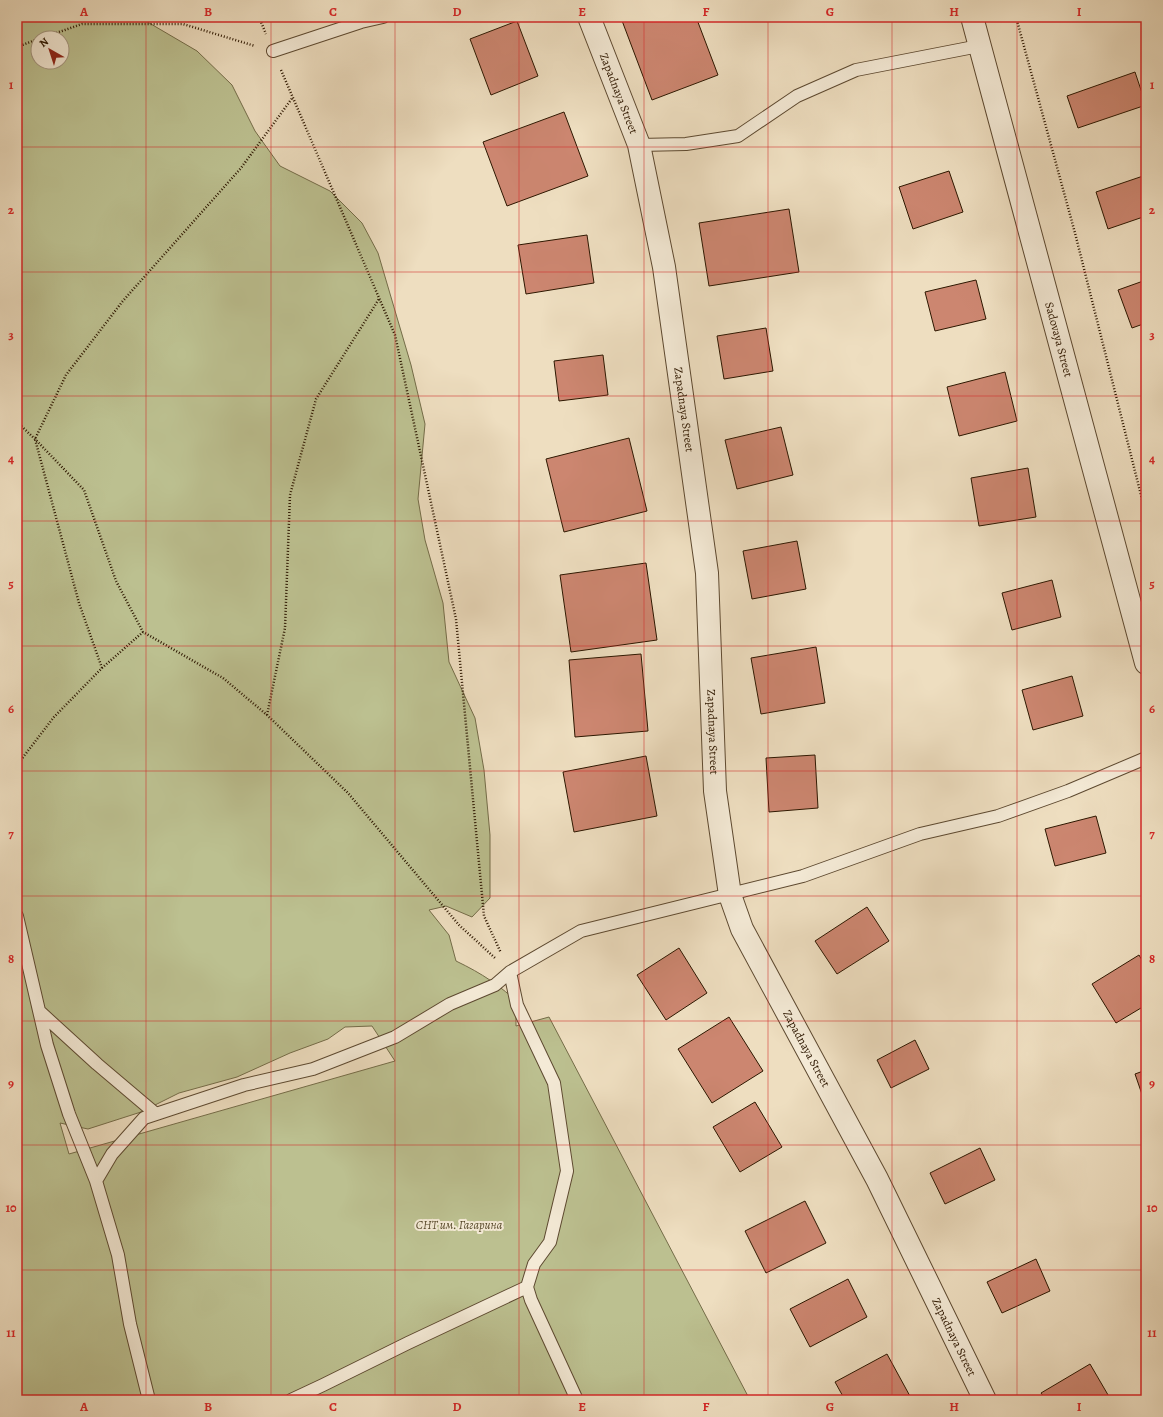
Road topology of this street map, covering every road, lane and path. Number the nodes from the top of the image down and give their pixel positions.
1 (259, 17) edge
2 (383, 17) edge
3 (589, 17) edge
4 (972, 17) edge
5 (1016, 17) edge
6 (65, 30) edge
7 (30, 43) edge
8 (980, 46) junction
9 (17, 47) edge
10 (273, 51) junction
11 (293, 97) junction
12 (639, 145) junction
13 (379, 299) junction
14 (17, 422) edge
15 (36, 439) junction
16 (1146, 515) edge
17 (143, 632) junction
18 (1146, 663) edge
19 (102, 668) junction
20 (267, 715) junction
21 (1146, 758) edge
22 (17, 765) edge
23 (730, 894) junction
24 (17, 916) edge
25 (510, 972) junction
26 (39, 1011) junction
27 (156, 1114) junction
28 (96, 1181) junction
29 (527, 1287) junction
30 (149, 1400) edge
31 (291, 1400) edge
32 (577, 1400) edge
33 (985, 1400) edge

1 - 10 path
2 - 10 lane
3 - 12 street, Zapadnaya Street
4 - 8 street, Sadovaya Street
5 - 16 path
6 - 10 path
7 - 9 path
8 - 12 lane
8 - 18 street, Sadovaya Street
10 - 11 path
11 - 13 path
11 - 15 path
12 - 23 street, Zapadnaya Street
13 - 20 path
13 - 25 path
14 - 15 path
15 - 17 path
15 - 19 path
17 - 19 path
17 - 20 path
19 - 22 path
20 - 25 path
21 - 23 lane
23 - 25 lane
23 - 33 street, Zapadnaya Street
24 - 26 lane
25 - 27 lane
25 - 29 lane
26 - 27 lane
26 - 28 lane
27 - 28 lane
28 - 30 lane
29 - 31 lane
29 - 32 lane

